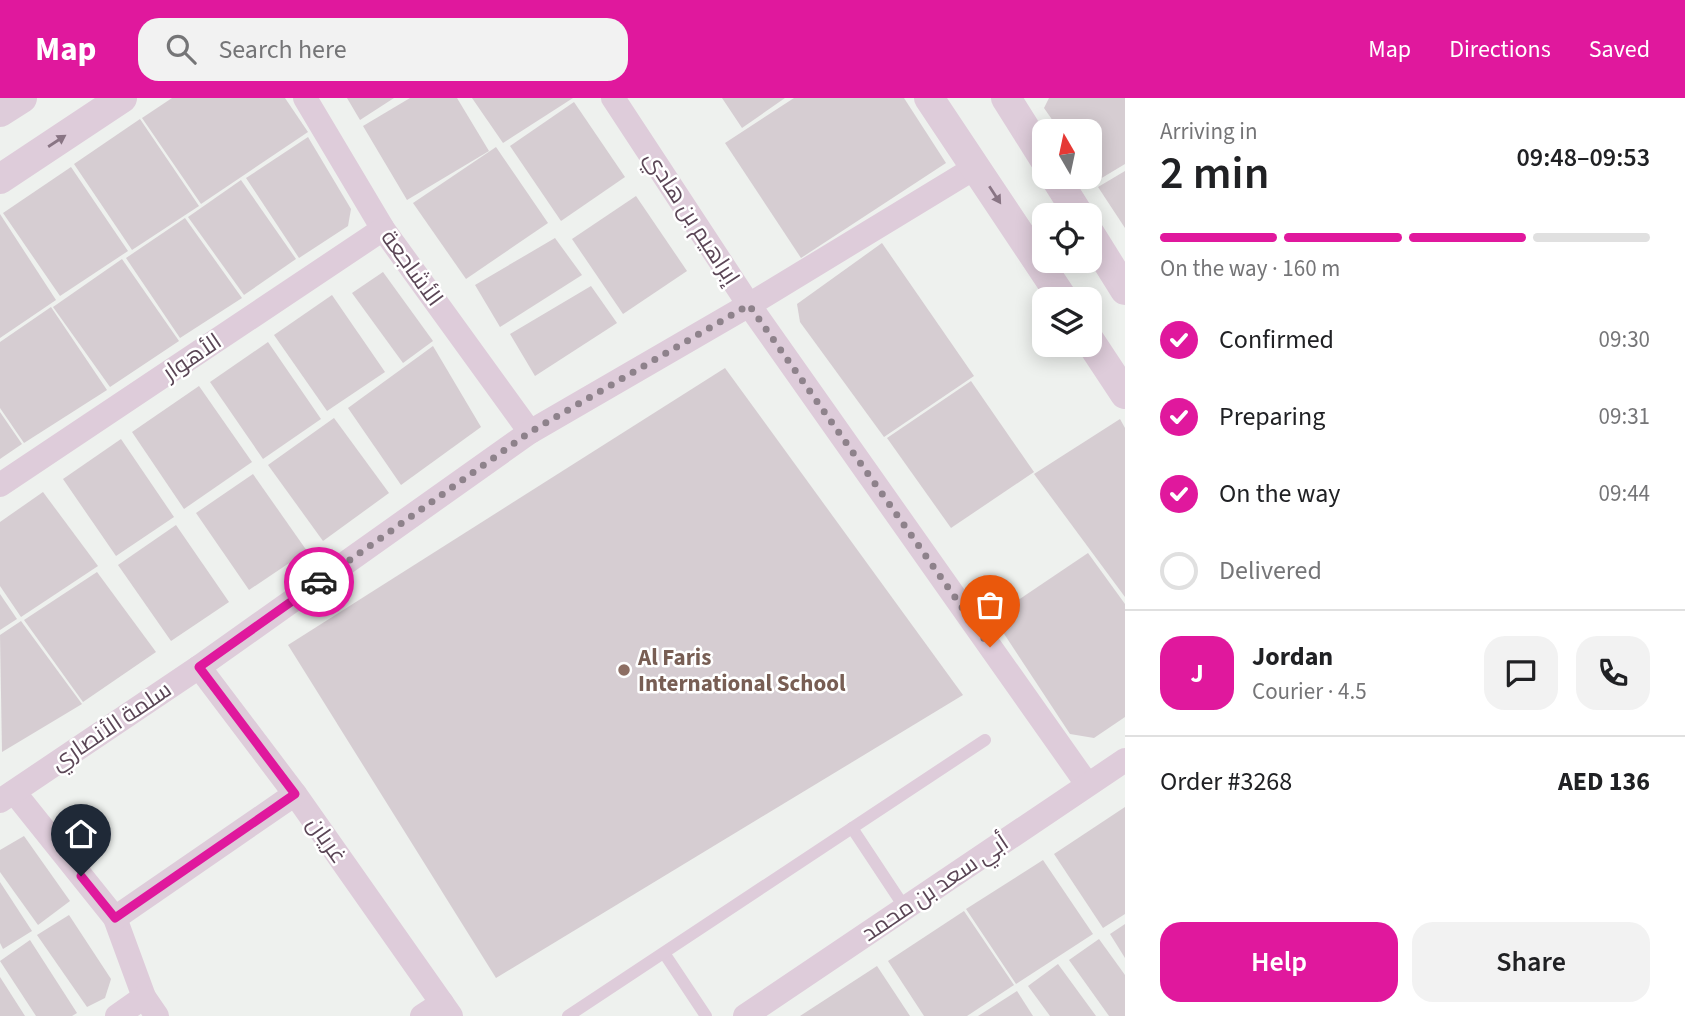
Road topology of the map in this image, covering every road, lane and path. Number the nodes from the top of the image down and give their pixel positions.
1 (22, 98) edge
2 (122, 98) edge
3 (305, 98) edge
4 (614, 98) edge
5 (929, 98) edge
6 (1006, 98) edge
7 (0, 112) edge
8 (1032, 139) edge
9 (976, 167) junction
10 (0, 179) edge
11 (383, 229) junction
12 (1102, 253) edge
13 (1055, 287) edge
14 (1125, 290) edge
15 (749, 305) junction
16 (1101, 357) edge
17 (1125, 394) edge
18 (530, 432) junction
19 (0, 485) edge
20 (199, 667) junction
21 (985, 740) dead end
22 (1125, 760) edge
23 (1087, 784) junction
24 (295, 794) junction
25 (7, 797) edge
26 (852, 828) junction
27 (905, 908) junction
28 (115, 918) junction
29 (664, 953) junction
30 (150, 1007) edge
31 (439, 1012) edge
32 (117, 1016) edge
33 (568, 1016) edge
34 (706, 1016) edge
35 (746, 1016) edge

1 - 7 street
10 -> 2 street
3 - 11 street, الأشاجعة
4 - 15 street, إبراهيم بن هادي
5 - 9 street
6 - 8 street
9 -> 13 street
9 - 15 street, سلمة الأنصاري
11 - 18 street, الأشاجعة
11 - 19 street, الأهوار
12 - 14 street
15 - 18 street, سلمة الأنصاري
15 - 23 street, إبراهيم بن هادي
16 - 17 street
18 - 20 street, سلمة الأنصاري
20 - 24 street, غريان
20 - 25 street, سلمة الأنصاري
21 - 26 lane
22 - 23 street, أبي سعد بن محمد
23 - 27 street, أبي سعد بن محمد
24 - 28 street
24 - 31 street, غريان
25 - 28 street
26 - 27 lane
26 - 29 lane
27 - 35 street, أبي سعد بن محمد
28 - 30 street
29 - 33 lane
29 - 34 lane
30 - 32 street

